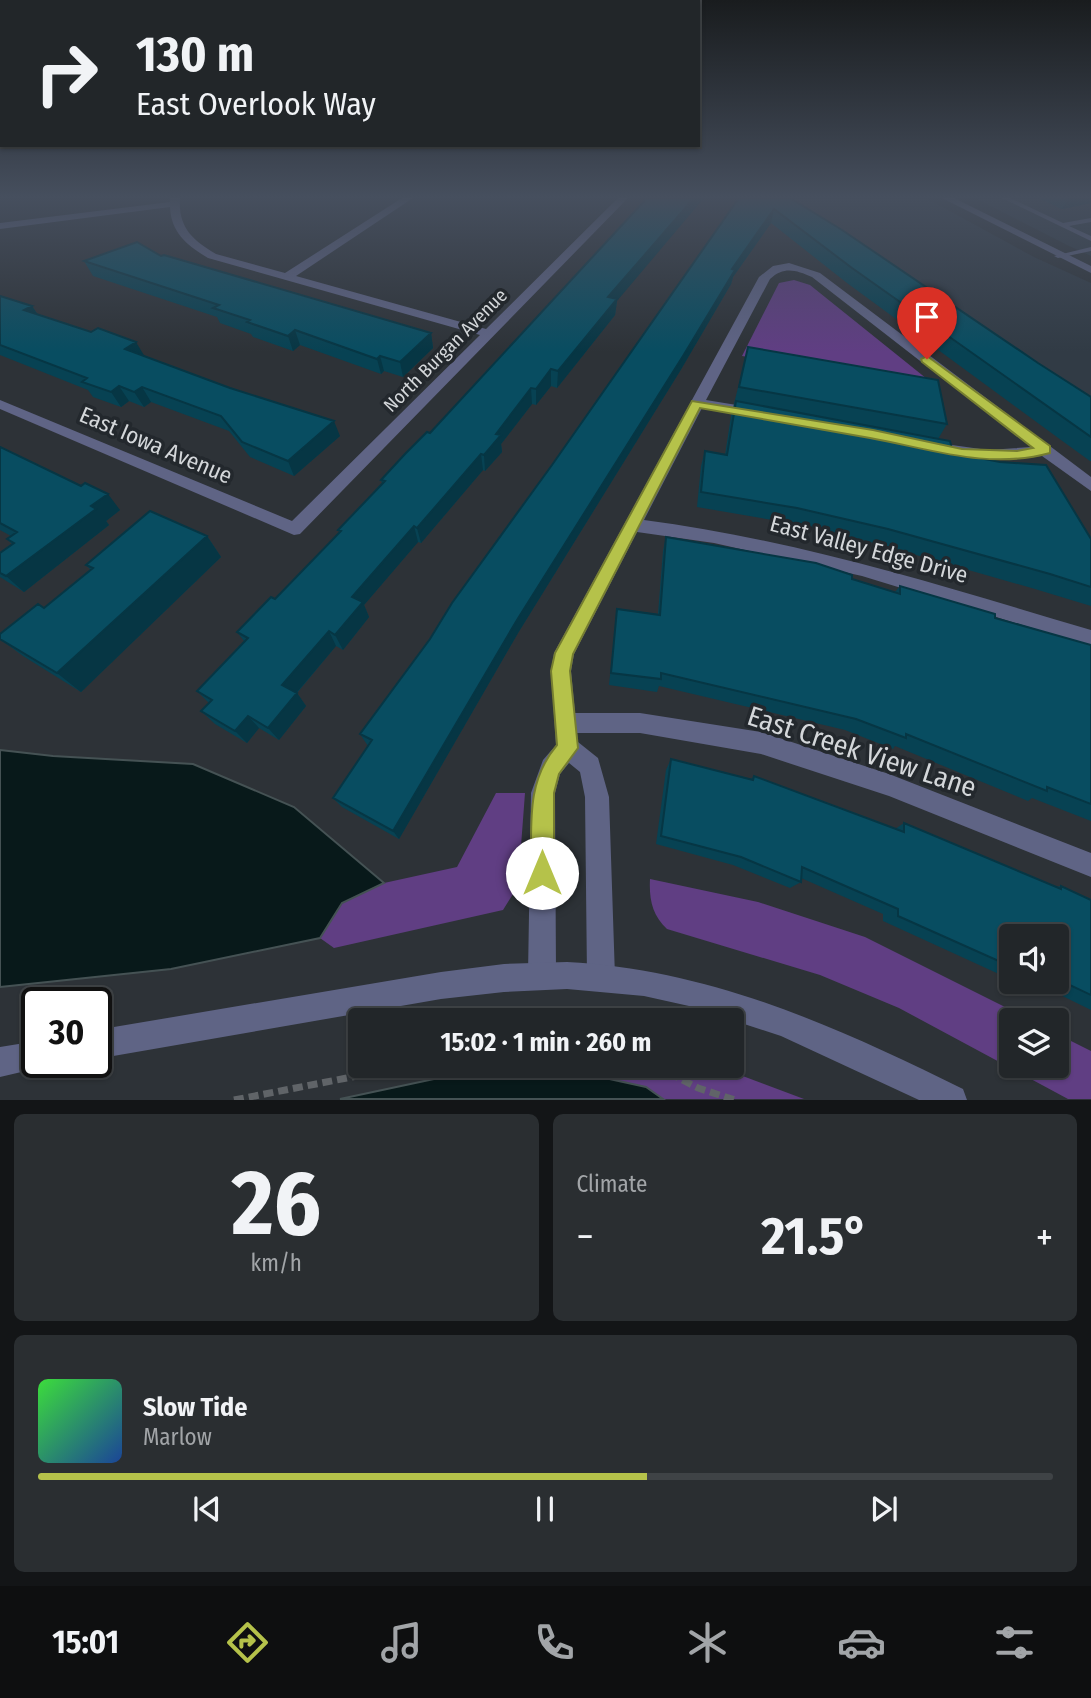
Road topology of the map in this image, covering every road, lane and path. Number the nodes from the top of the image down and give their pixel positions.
1 (200, 249) edge
2 (329, 249) edge
3 (572, 249) edge
4 (1045, 249) edge
5 (1089, 249) edge
6 (1058, 256) junction
7 (1091, 270) edge
8 (285, 278) junction
9 (488, 333) junction
10 (696, 403) junction
11 (0, 404) edge
12 (775, 416) edge
13 (911, 443) edge
14 (1045, 450) junction
15 (1091, 485) edge
16 (631, 525) junction
17 (294, 529) joint
18 (1091, 638) edge
19 (566, 723) junction
20 (568, 748) junction
21 (1091, 864) edge
22 (542, 974) junction
23 (601, 977) junction
24 (112, 1042) edge
25 (21, 1059) edge
26 (0, 1062) edge
27 (349, 1078) edge
28 (679, 1078) edge
29 (234, 1100) edge
30 (735, 1100) edge
31 (952, 1100) edge

1 - 8 street
2 - 8 street
3 - 9 street, North Burgan Avenue
4 - 6 street
5 - 6 lane
6 - 7 street
8 - 9 street
9 - 17 street, North Burgan Avenue
10 - 12 street
10 - 14 street
10 - 16 street
11 - 17 street, East Iowa Avenue
13 - 14 street
14 - 15 street
16 - 18 street, East Valley Edge Drive
16 - 19 street
19 - 20 street
19 - 21 street, East Creek View Lane
20 - 22 street
20 - 23 street
22 - 23 street
22 - 24 street
23 - 31 street
25 - 26 street
27 - 29 path
28 - 30 path

